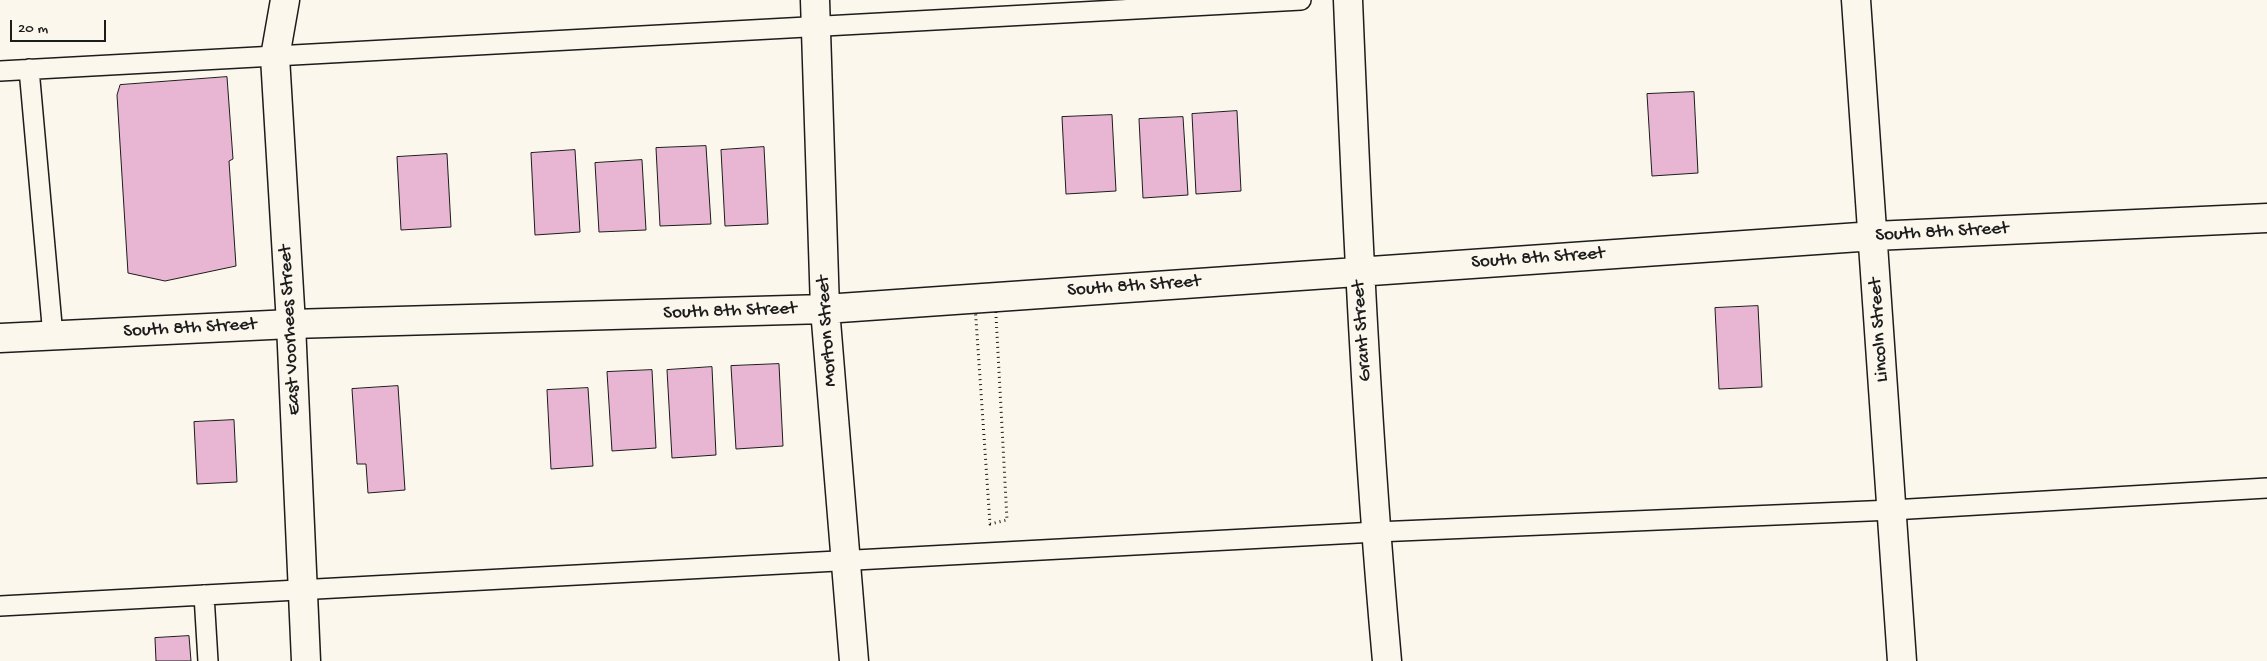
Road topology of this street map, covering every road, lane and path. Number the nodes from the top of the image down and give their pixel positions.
1 (285, 0) edge
2 (1301, 0) edge
3 (1348, 0) edge
4 (1856, 0) edge
5 (815, 13) edge
6 (275, 57) junction
7 (29, 69) junction
8 (0, 71) edge
9 (2267, 218) edge
10 (1874, 236) junction
11 (1359, 271) junction
12 (995, 297) junction
13 (825, 309) junction
14 (291, 324) junction
15 (53, 336) junction
16 (0, 338) edge
17 (2267, 488) edge
18 (1892, 510) junction
19 (1376, 532) junction
20 (846, 561) junction
21 (303, 590) junction
22 (204, 595) junction
23 (0, 606) edge
24 (208, 661) edge
25 (306, 661) edge
26 (854, 661) edge
27 (1387, 661) edge
28 (1902, 661) edge

1 - 6 street, East Voorhees Street
2 - 5 lane
3 - 11 street, Grant Street
4 - 10 street, Lincoln Street
5 - 6 lane
5 - 13 street, Morton Street
6 - 7 lane
6 - 14 street, East Voorhees Street
7 - 8 lane
7 - 15 lane
9 - 10 street, South 8th Street
10 - 11 street, South 8th Street
10 - 18 street, Lincoln Street
11 - 12 street, South 8th Street
11 - 19 street, Grant Street
12 - 12 path
12 - 13 street, South 8th Street
13 - 14 street, South 8th Street
13 - 20 street, Morton Street
14 - 15 street, South 8th Street
14 - 21 street, East Voorhees Street
15 - 16 street, South 8th Street
17 - 18 lane
18 - 19 lane
18 - 28 street, Lincoln Street
19 - 20 lane
19 - 27 street, Grant Street
20 - 21 lane
20 - 26 street, Morton Street
21 - 22 lane
21 - 25 street, East Voorhees Street
22 - 23 lane
22 - 24 lane

